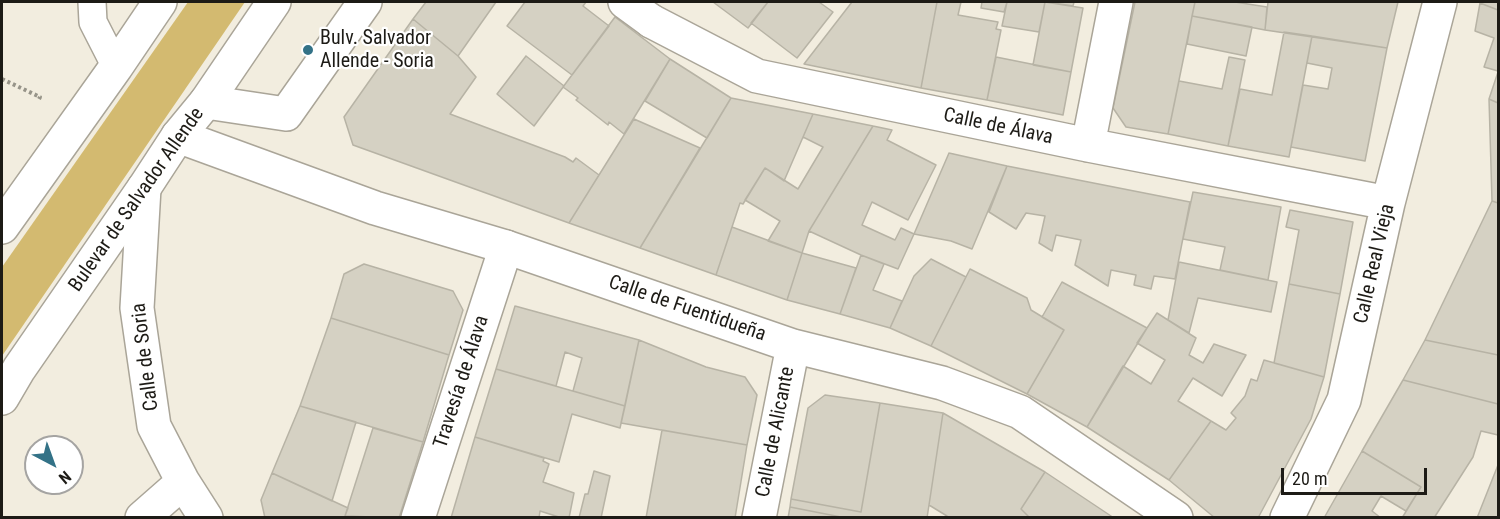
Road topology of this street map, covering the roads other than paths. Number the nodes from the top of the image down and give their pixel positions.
1 (92, 2) edge
2 (160, 2) edge
3 (274, 2) edge
4 (365, 2) edge
5 (625, 2) edge
6 (1116, 2) edge
7 (1440, 2) edge
8 (116, 67) junction
9 (206, 102) junction
10 (178, 136) junction
11 (1088, 146) junction
12 (144, 188) junction
13 (1388, 202) junction
14 (2, 227) edge
15 (506, 247) junction
16 (793, 346) junction
17 (2, 398) edge
18 (183, 482) junction
19 (142, 518) edge
20 (206, 518) edge
21 (418, 518) edge
22 (759, 518) edge
23 (1176, 518) edge
24 (1287, 518) edge

1 - 8 lane
2 - 8 street
3 - 9 street, Bulevar de Salvador Allende
4 - 9 street
5 - 11 street, Calle de Álava
6 - 11 street
7 - 13 street, Calle Real Vieja
8 - 14 street
9 - 10 street, Bulevar de Salvador Allende
10 - 12 street, Bulevar de Salvador Allende
10 - 15 street, Calle de Fuentidueña
11 - 13 street, Calle de Álava
12 - 17 street, Bulevar de Salvador Allende
12 - 18 street, Calle de Soria
13 - 24 street, Calle Real Vieja
15 - 16 street, Calle de Fuentidueña
15 - 21 street, Travesía de Álava
16 - 22 street, Calle de Alicante
16 - 23 street, Calle de Fuentidueña
18 - 19 street
18 - 20 street, Calle de Soria

